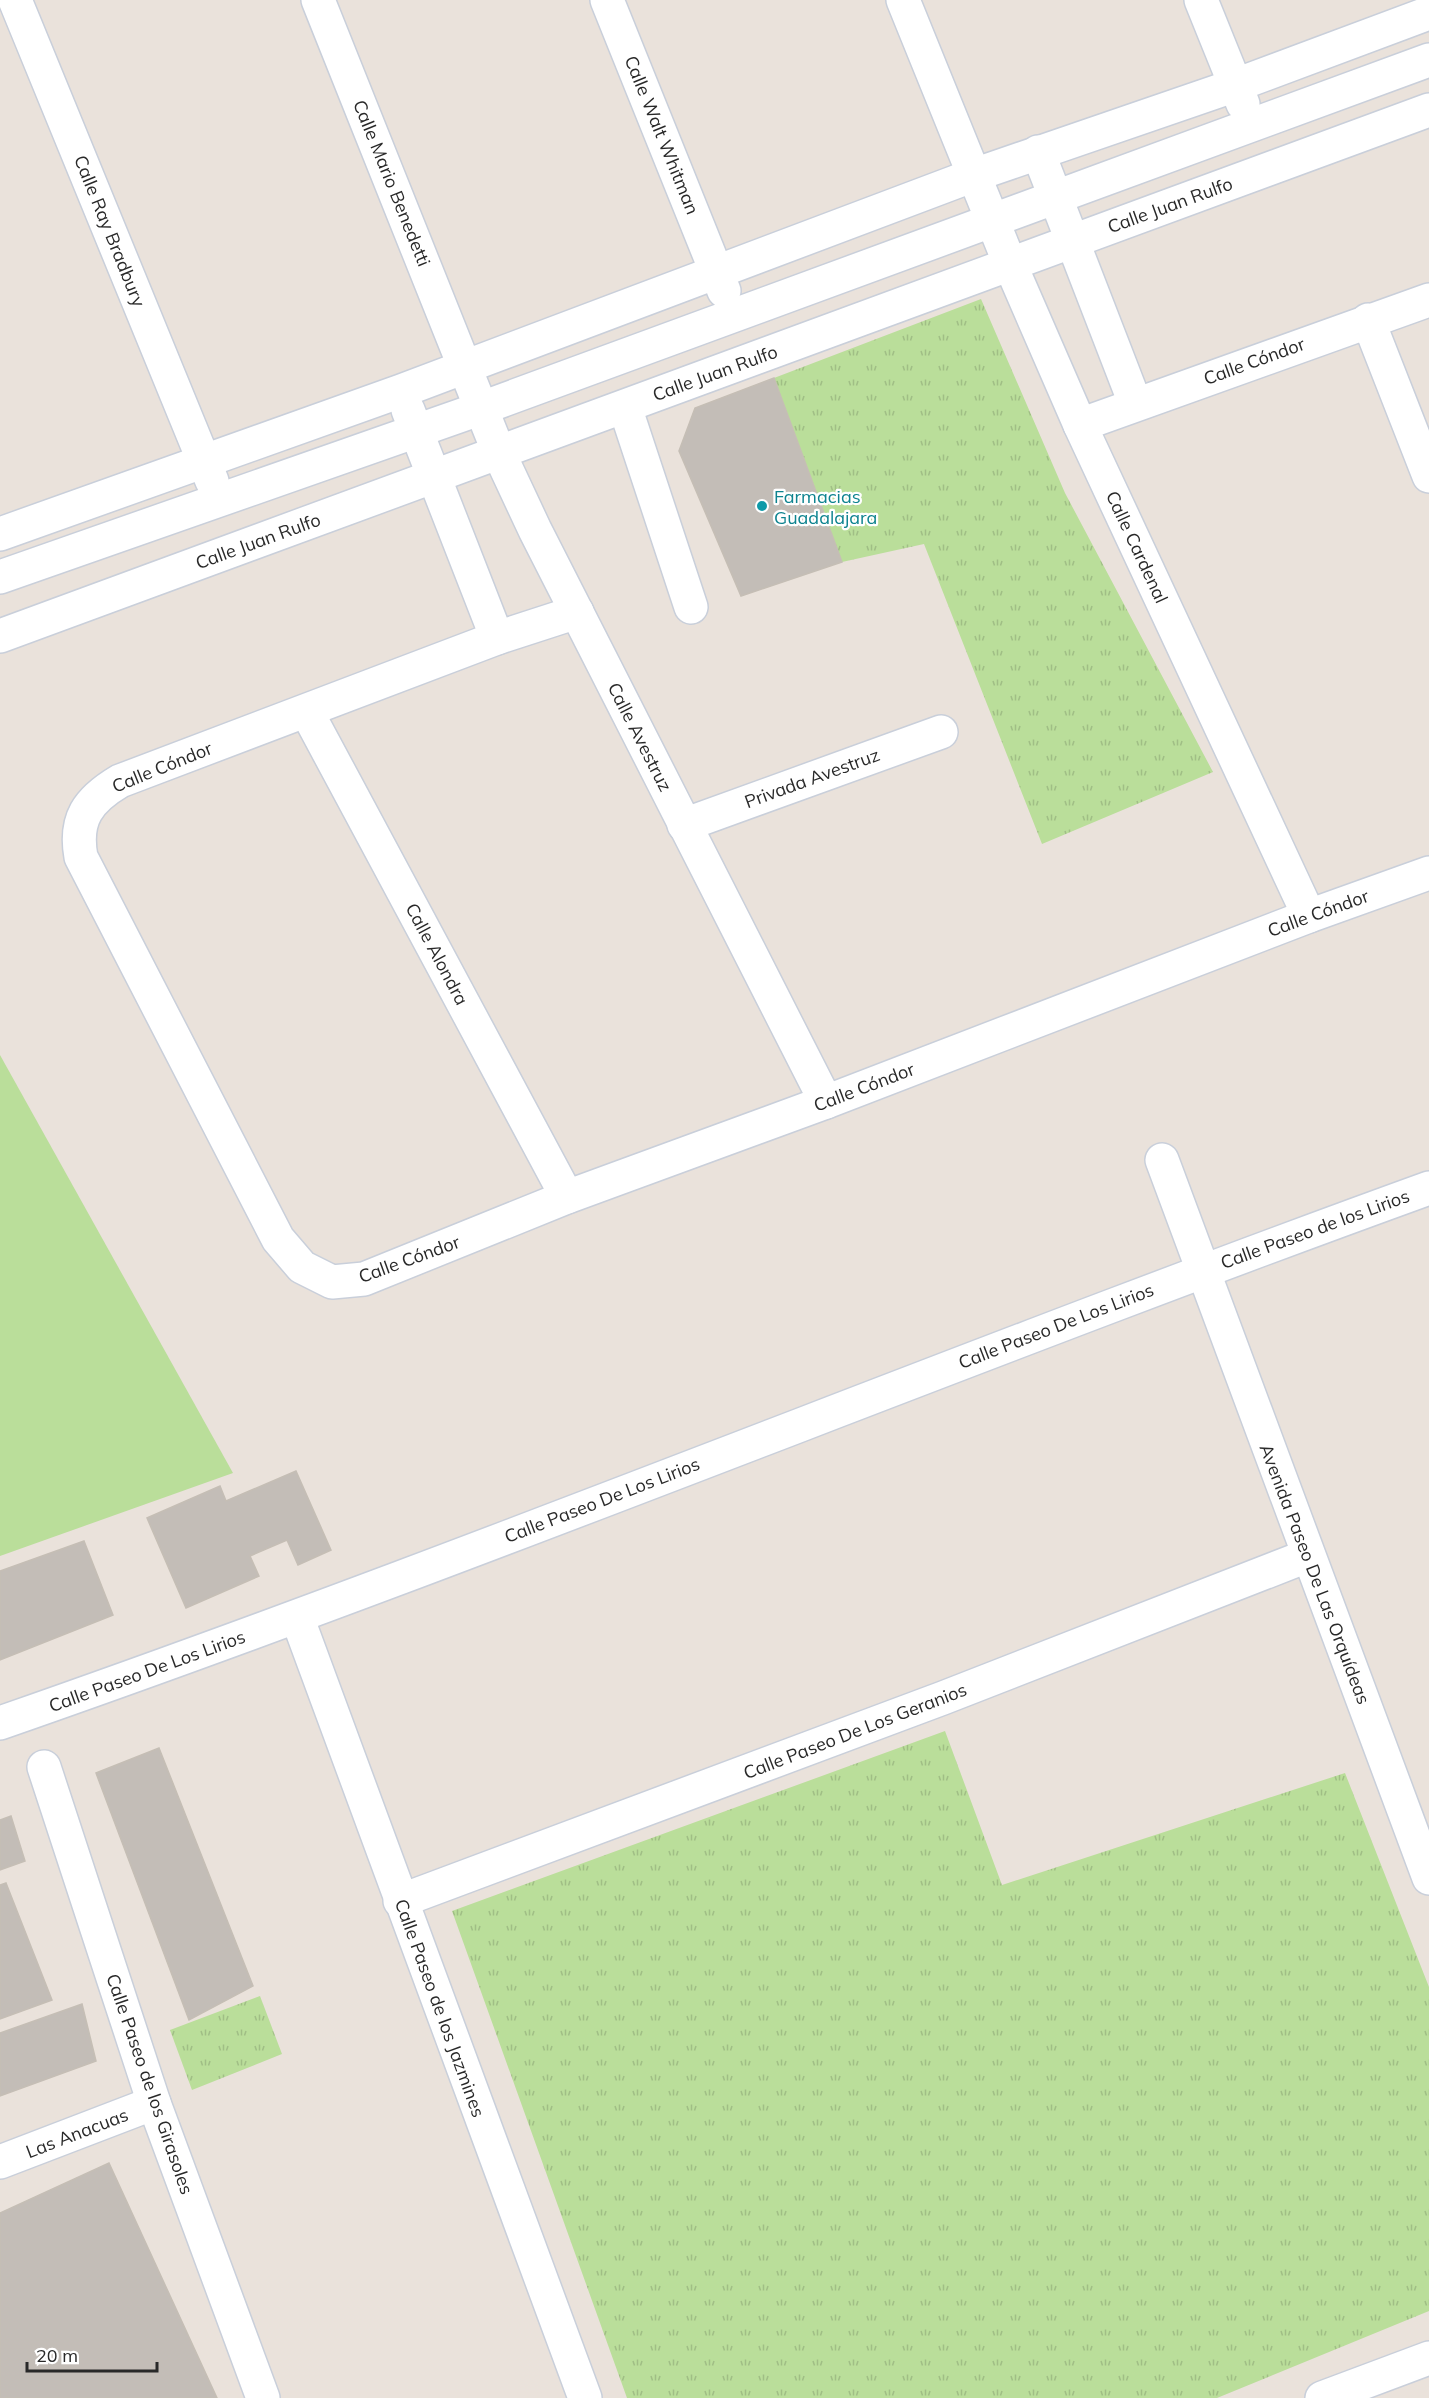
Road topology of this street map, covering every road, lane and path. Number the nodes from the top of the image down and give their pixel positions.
1 (15, 0) edge
2 (318, 0) edge
3 (607, 0) edge
4 (903, 0) edge
5 (1201, 0) edge
6 (1429, 13) edge
7 (1429, 60) edge
8 (1236, 85) junction
9 (1429, 110) edge
10 (1251, 125) junction
11 (1038, 152) junction
12 (974, 175) junction
13 (1056, 197) junction
14 (993, 221) junction
15 (1073, 240) junction
16 (1010, 264) junction
17 (716, 271) junction
18 (1429, 300) edge
19 (735, 316) junction
20 (1368, 320) junction
21 (465, 366) junction
22 (401, 392) junction
23 (1135, 403) junction
24 (625, 407) junction
25 (482, 408) junction
26 (1080, 425) junction
27 (416, 432) junction
28 (499, 453) junction
29 (204, 462) junction
30 (433, 476) junction
31 (1429, 476) edge
32 (220, 500) junction
33 (0, 534) edge
34 (0, 577) edge
35 (691, 607) dead end
36 (576, 612) junction
37 (0, 636) edge
38 (497, 638) junction
39 (307, 712) junction
40 (940, 732) dead end
41 (684, 825) junction
42 (1429, 873) edge
43 (1308, 916) junction
44 (826, 1102) junction
45 (1162, 1160) dead end
46 (1429, 1188) edge
47 (567, 1197) junction
48 (1201, 1270) junction
49 (1307, 1556) junction
50 (297, 1617) junction
51 (0, 1723) edge
52 (44, 1767) dead end
53 (1429, 1878) edge
54 (400, 1900) junction
55 (154, 2103) junction
56 (0, 2162) edge
57 (1429, 2358) edge
58 (263, 2398) edge
59 (585, 2398) edge
60 (1322, 2398) edge

1 - 29 street, Calle Ray Bradbury
2 - 21 street, Calle Mario Benedetti
3 - 17 street, Calle Walt Whitman
4 - 12 street, Calle Cardenal
5 - 8 street
6 - 8 street
7 - 10 street
8 - 10 street
8 - 11 street
9 - 15 street, Calle Juan Rulfo
10 - 13 street
11 - 12 street
11 - 13 street
12 - 14 street, Calle Cardenal
12 - 17 street
13 - 14 street
13 - 15 street
14 - 16 street, Calle Cardenal
14 - 19 street
15 - 16 street, Calle Juan Rulfo
15 - 23 street
16 - 24 street, Calle Juan Rulfo
16 - 26 street, Calle Cardenal
17 - 19 street, Calle Walt Whitman
17 - 21 street
18 - 20 street, Calle Cóndor
19 - 25 street
20 - 23 street, Calle Cóndor
20 - 31 street
21 - 22 street
21 - 25 street, Calle Avestruz
22 - 27 street
22 - 29 street
23 - 26 street, Calle Cóndor
24 - 28 street, Calle Juan Rulfo
24 - 35 street
25 - 27 street
25 - 28 street, Calle Avestruz
26 - 43 street, Calle Cardenal
27 - 30 street
27 - 32 street
28 - 30 street, Calle Juan Rulfo
28 - 36 street, Calle Avestruz
29 - 32 street, Calle Ray Bradbury
29 - 33 street
30 - 37 street, Calle Juan Rulfo
30 - 38 street
32 - 34 street
36 - 38 street, Calle Cóndor
36 - 41 street, Calle Avestruz
38 - 39 street, Calle Cóndor
39 - 47 street, Calle Alondra
39 - 47 street, Calle Cóndor
40 - 41 street, Privada Avestruz
41 - 44 street, Calle Avestruz
42 - 43 street, Calle Cóndor
43 - 44 street, Calle Cóndor
44 - 47 street, Calle Cóndor
45 - 48 street, Avenida Paseo De Las Orquídeas
46 - 48 street, Calle Paseo de los Lirios
48 - 49 street, Avenida Paseo De Las Orquídeas
48 - 50 street, Calle Paseo De Los Lirios
49 - 53 street, Avenida Paseo De Las Orquídeas
49 - 54 street, Calle Paseo De Los Geranios
50 - 51 street, Calle Paseo De Los Lirios
50 - 54 street, Calle Paseo de los Jazmines
52 - 55 street, Calle Paseo de los Girasoles
54 - 59 street, Calle Paseo de los Jazmines
55 - 56 street, Las Anacuas
55 - 58 street, Calle Paseo de los Girasoles
57 - 60 street

